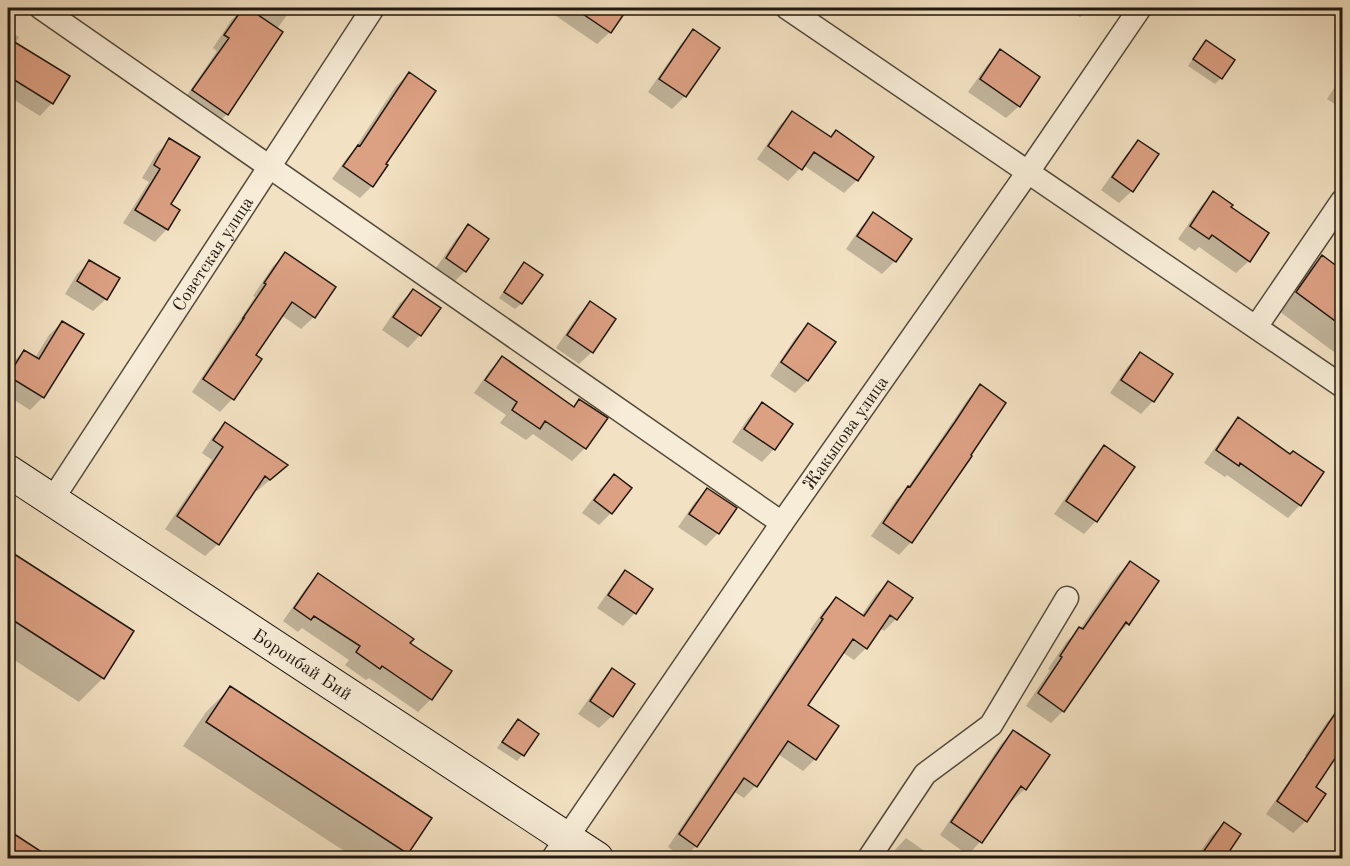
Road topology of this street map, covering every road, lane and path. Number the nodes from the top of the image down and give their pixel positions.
1 (41, 8) edge
2 (373, 8) edge
3 (787, 8) edge
4 (1140, 8) edge
5 (270, 166) junction
6 (1028, 172) junction
7 (1342, 201) edge
8 (1256, 327) junction
9 (1342, 386) edge
10 (8, 471) edge
11 (52, 500) junction
12 (782, 523) junction
13 (1067, 598) dead end
14 (559, 848) edge
15 (597, 858) edge
16 (868, 858) edge

1 - 5 street
2 - 5 street, Советская улица
3 - 6 street
4 - 6 street, Жакыпова улица
5 - 11 street, Советская улица
5 - 12 street
6 - 8 street
6 - 12 street, Жакыпова улица
7 - 8 street
8 - 9 street
10 - 11 street, Боронбай Бий
11 - 14 street, Боронбай Бий
12 - 14 street, Жакыпова улица
13 - 16 street
14 - 15 street, Боронбай Бий

